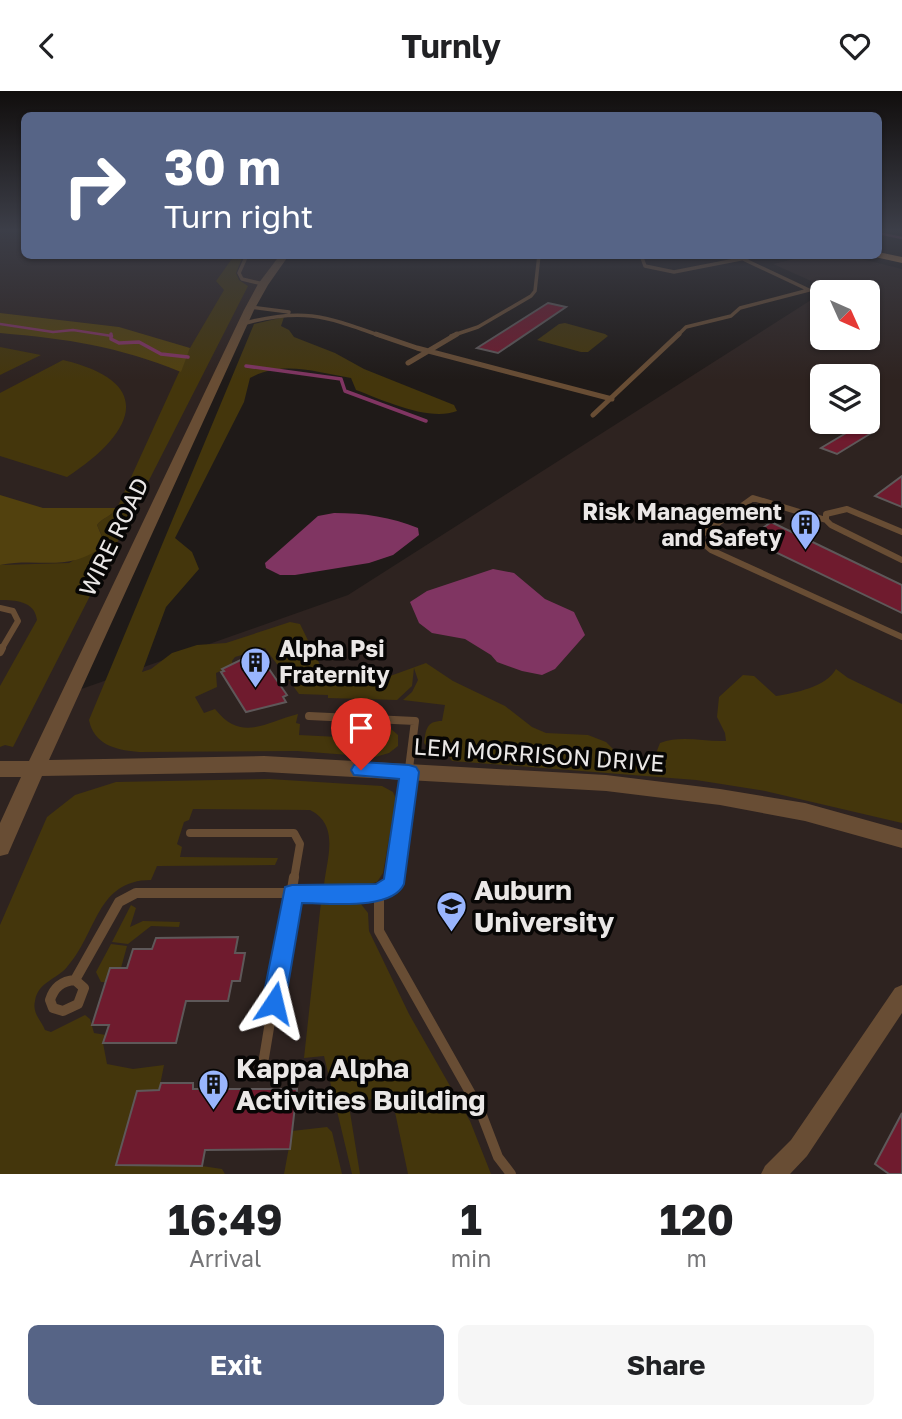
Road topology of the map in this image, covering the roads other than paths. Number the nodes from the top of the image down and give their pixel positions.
1 (245, 280) edge
2 (266, 280) edge
3 (536, 280) edge
4 (787, 280) edge
5 (263, 284) junction
6 (300, 314) junction
7 (246, 315) junction
8 (429, 350) junction
9 (408, 363) dead end
10 (612, 399) junction
11 (593, 415) dead end
12 (826, 520) junction
13 (902, 533) edge
14 (902, 560) edge
15 (0, 608) edge
16 (902, 637) edge
17 (0, 652) edge
18 (309, 716) dead end
19 (36, 768) junction
20 (0, 769) edge
21 (409, 772) junction
22 (190, 832) dead end
23 (902, 839) edge
24 (0, 847) edge
25 (379, 893) junction
26 (292, 894) junction
27 (75, 980) dead end
28 (902, 995) edge
29 (264, 1058) dead end
30 (511, 1174) edge
31 (773, 1174) edge

1 - 5 lane
2 - 5 street, WIRE ROAD
3 - 8 lane
4 - 10 lane
5 - 7 street, WIRE ROAD
6 - 7 lane
6 - 7 lane
6 - 8 lane
7 - 19 street, WIRE ROAD
8 - 9 lane
8 - 10 lane
10 - 11 lane
12 - 13 lane
12 - 14 lane
12 - 16 lane
15 - 17 lane
18 - 21 lane
19 - 20 street, LEM MORRISON DRIVE
19 - 21 street, LEM MORRISON DRIVE
19 - 24 street, WIRE ROAD
21 - 23 street, LEM MORRISON DRIVE
21 - 25 lane
22 - 26 lane
25 - 26 lane
25 - 30 lane
26 - 27 lane
26 - 29 lane
28 - 31 street

